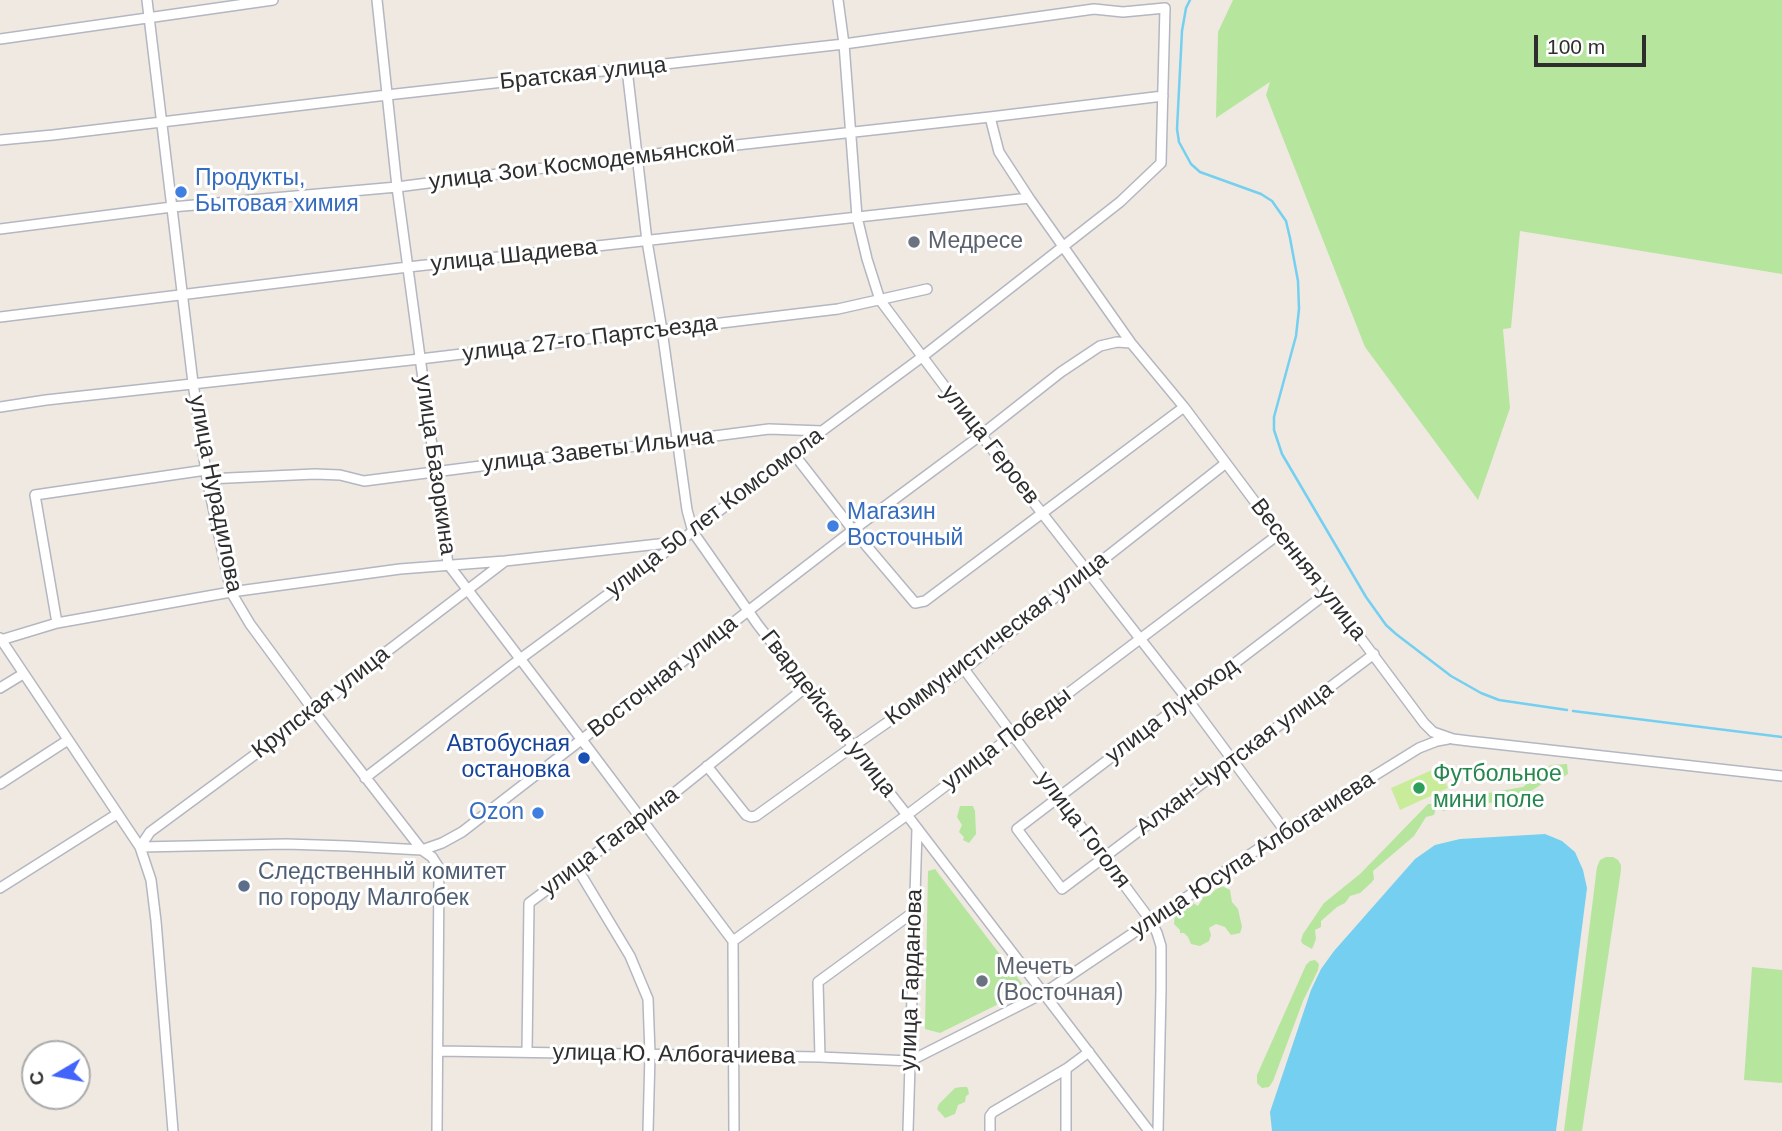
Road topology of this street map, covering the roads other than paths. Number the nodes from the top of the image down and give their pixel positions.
1 (147, 0) edge
2 (272, 0) edge
3 (377, 0) edge
4 (838, 0) edge
5 (1165, 8) joint
6 (149, 16) junction
7 (0, 39) edge
8 (844, 44) junction
9 (627, 69) junction
10 (387, 95) junction
11 (1163, 96) junction
12 (990, 117) junction
13 (161, 122) junction
14 (849, 132) junction
15 (0, 140) edge
16 (637, 156) junction
17 (397, 187) junction
18 (1029, 198) junction
19 (172, 208) junction
20 (858, 217) junction
21 (0, 229) edge
22 (647, 241) junction
23 (1063, 246) junction
24 (408, 267) junction
25 (927, 289) dead end
26 (183, 295) junction
27 (880, 300) junction
28 (0, 317) edge
29 (662, 330) junction
30 (1131, 343) junction
31 (922, 357) junction
32 (420, 359) junction
33 (193, 383) junction
34 (0, 407) edge
35 (1184, 407) junction
36 (822, 431) junction
37 (981, 435) junction
38 (677, 441) junction
39 (793, 453) junction
40 (1226, 463) junction
41 (435, 472) junction
42 (206, 475) junction
43 (1042, 512) junction
44 (853, 530) junction
45 (692, 532) junction
46 (1279, 534) junction
47 (680, 542) junction
48 (505, 561) junction
49 (448, 564) junction
50 (1088, 571) junction
51 (467, 590) junction
52 (231, 592) junction
53 (1327, 593) junction
54 (748, 611) junction
55 (57, 623) junction
56 (1140, 638) junction
57 (1, 639) edge
58 (1374, 654) junction
59 (520, 659) junction
60 (964, 669) junction
61 (23, 674) junction
62 (806, 687) junction
63 (0, 688) edge
64 (1188, 700) junction
65 (314, 711) junction
66 (1012, 735) junction
67 (1453, 739) junction
68 (68, 740) junction
69 (582, 740) junction
70 (852, 747) junction
71 (1232, 761) junction
72 (707, 766) junction
73 (1782, 776) edge
74 (365, 778) junction
75 (0, 784) edge
76 (1058, 797) junction
77 (117, 814) junction
78 (907, 815) junction
79 (642, 819) junction
80 (917, 829) junction
81 (1285, 831) junction
82 (442, 844) junction
83 (140, 847) junction
84 (422, 850) junction
85 (1104, 857) junction
86 (437, 864) junction
87 (577, 868) junction
88 (0, 888) edge
89 (1062, 889) joint
90 (915, 911) junction
91 (1151, 921) junction
92 (733, 942) junction
93 (1044, 993) junction
94 (438, 1051) junction
95 (527, 1052) junction
96 (1088, 1052) junction
97 (650, 1054) junction
98 (733, 1055) junction
99 (820, 1057) junction
100 (910, 1061) junction
101 (1066, 1069) junction
102 (173, 1131) edge
103 (437, 1131) edge
104 (648, 1131) edge
105 (734, 1131) edge
106 (908, 1131) edge
107 (990, 1131) edge
108 (1066, 1131) edge
109 (1149, 1131) edge
110 (1158, 1131) edge

1 - 6 street, улица Нурадилова
2 - 6 street
3 - 10 street, улица Базоркина
4 - 8 street, улица Героев
5 - 8 street, Братская улица
5 - 11 street, улица 50 лет Комсомола
6 - 7 street
6 - 13 street, улица Нурадилова
8 - 9 street, Братская улица
8 - 14 street, улица Героев
9 - 10 street, Братская улица
9 - 16 street, Гвардейская улица
10 - 13 street, Братская улица
10 - 17 street, улица Базоркина
11 - 12 street, улица Зои Космодемьянской
11 - 23 street, улица 50 лет Комсомола
12 - 14 street, улица Зои Космодемьянской
12 - 18 street, Весенняя улица
13 - 15 street, Братская улица
13 - 19 street, улица Нурадилова
14 - 16 street, улица Зои Космодемьянской
14 - 20 street, улица Героев
16 - 17 street, улица Зои Космодемьянской
16 - 22 street, Гвардейская улица
17 - 19 street, улица Зои Космодемьянской
17 - 24 street, улица Базоркина
18 - 20 street, улица Шадиева
18 - 23 street, Весенняя улица
19 - 21 street, улица Зои Космодемьянской
19 - 26 street, улица Нурадилова
20 - 22 street, улица Шадиева
20 - 27 street, улица Героев
22 - 24 street, улица Шадиева
22 - 29 street, Гвардейская улица
23 - 30 street, Весенняя улица
23 - 31 street, улица 50 лет Комсомола
24 - 26 street, улица Шадиева
24 - 32 street, улица Базоркина
25 - 27 street, улица 27-го Партсъезда
26 - 28 street, улица Шадиева
26 - 33 street, улица Нурадилова
27 - 29 street, улица 27-го Партсъезда
27 - 31 street, улица Героев
29 - 32 street, улица 27-го Партсъезда
29 - 38 street, Гвардейская улица
30 - 35 street, Весенняя улица
30 - 37 street, Восточная улица
31 - 36 street, улица 50 лет Комсомола
31 - 37 street, улица Героев
32 - 33 street, улица 27-го Партсъезда
32 - 41 street, улица Базоркина
33 - 34 street, улица 27-го Партсъезда
33 - 42 street, улица Нурадилова
35 - 40 street, Весенняя улица
35 - 43 street
36 - 38 street, улица Заветы Ильича
36 - 39 street, улица 50 лет Комсомола
37 - 43 street, улица Героев
37 - 44 street, Восточная улица
38 - 41 street, улица Заветы Ильича
38 - 45 street, Гвардейская улица
39 - 44 street
39 - 45 street, улица 50 лет Комсомола
40 - 46 street, Весенняя улица
40 - 50 street, Коммунистическая улица
41 - 42 street, улица Заветы Ильича
41 - 49 street, улица Базоркина
42 - 52 street, улица Нурадилова
42 - 55 street, улица Заветы Ильича
43 - 44 street
43 - 50 street, улица Героев
44 - 54 street, Восточная улица
45 - 47 street, улица 50 лет Комсомола
45 - 54 street, Гвардейская улица
46 - 53 street, Весенняя улица
46 - 56 street, улица Победы
47 - 48 street
47 - 59 street, улица 50 лет Комсомола
48 - 49 street
48 - 51 street, Крупская улица
49 - 51 street, улица Базоркина
49 - 52 street
50 - 56 street, улица Героев
50 - 60 street, Коммунистическая улица
51 - 59 street, улица Базоркина
51 - 65 street, Крупская улица
52 - 55 street
52 - 65 street, улица Нурадилова
53 - 58 street, Весенняя улица
53 - 64 street, улица Луноход
54 - 62 street, Гвардейская улица
54 - 69 street, Восточная улица
55 - 57 street
56 - 64 street, улица Героев
56 - 66 street, улица Победы
57 - 61 street
58 - 67 street, Весенняя улица
58 - 71 street, Алхан-Чуртская улица
59 - 69 street, улица Базоркина
59 - 74 street, улица 50 лет Комсомола
60 - 66 street, улица Гоголя
60 - 70 street, Коммунистическая улица
61 - 63 street
61 - 68 street
62 - 70 street, Гвардейская улица
62 - 72 street, улица Гагарина
64 - 71 street, улица Героев
64 - 76 street, улица Луноход
65 - 74 street, улица Нурадилова
65 - 83 street, Крупская улица
66 - 76 street, улица Гоголя
66 - 78 street, улица Победы
67 - 73 street, Весенняя улица
67 - 81 street, улица Юсупа Албогачиева
68 - 75 street
68 - 77 street
69 - 79 street, улица Базоркина
69 - 82 street, Восточная улица
70 - 72 street, Коммунистическая улица
70 - 78 street, Гвардейская улица
71 - 81 street, улица Героев
71 - 85 street, Алхан-Чуртская улица
72 - 79 street, улица Гагарина
74 - 84 street, улица Нурадилова
76 - 85 street, улица Гоголя
76 - 89 street, улица Луноход
77 - 83 street
77 - 88 street
78 - 80 street, Гвардейская улица
78 - 92 street, улица Победы
79 - 87 street, улица Гагарина
79 - 92 street, улица Базоркина
80 - 90 street, улица Гарданова
80 - 93 street, Гвардейская улица
81 - 91 street, улица Юсупа Албогачиева
82 - 84 street, Восточная улица
82 - 86 street
83 - 84 street, Восточная улица
83 - 102 street
84 - 86 street, улица Нурадилова
85 - 89 street, Алхан-Чуртская улица
85 - 91 street, улица Гоголя
86 - 94 street
87 - 95 street, улица Гагарина
87 - 97 street
90 - 99 street
90 - 100 street, улица Гарданова
91 - 93 street, улица Юсупа Албогачиева
91 - 110 street, улица Гоголя
92 - 98 street
93 - 96 street, Гвардейская улица
93 - 100 street, улица Юсупа Албогачиева
94 - 95 street, улица Ю. Албогачиева
94 - 103 street
95 - 97 street, улица Ю. Албогачиева
96 - 101 street
96 - 109 street, Гвардейская улица
97 - 98 street, улица Ю. Албогачиева
97 - 104 street
98 - 99 street, улица Ю. Албогачиева
98 - 105 street
99 - 100 street, улица Ю. Албогачиева
100 - 106 street, улица Гарданова
101 - 107 street
101 - 108 street

